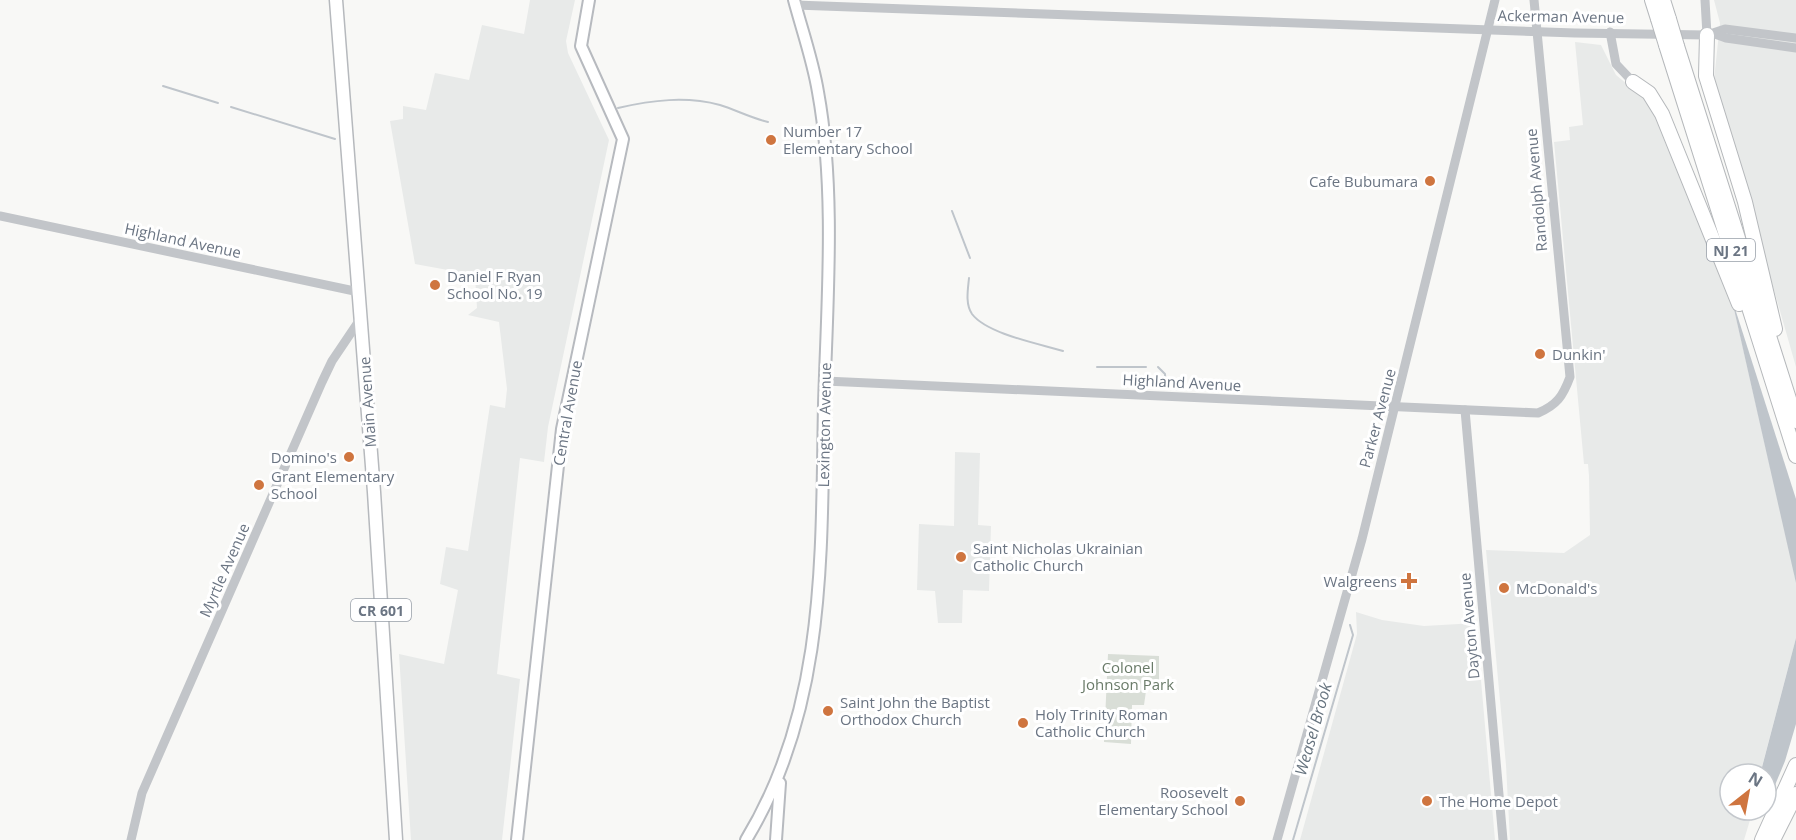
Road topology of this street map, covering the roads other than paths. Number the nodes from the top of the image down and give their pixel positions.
1 (336, 0) edge
2 (590, 0) edge
3 (1495, 0) edge
4 (1534, 0) edge
5 (1652, 0) edge
6 (1663, 0) edge
7 (1705, 0) edge
8 (794, 2) edge
9 (1664, 19) junction
10 (1488, 29) junction
11 (1537, 31) junction
12 (1610, 32) junction
13 (1711, 34) junction
14 (1796, 38) edge
15 (1672, 46) junction
16 (1796, 48) edge
17 (1633, 82) joint
18 (0, 216) edge
19 (359, 292) junction
20 (361, 318) junction
21 (825, 381) junction
22 (1796, 403) edge
23 (1396, 407) junction
24 (1465, 410) junction
25 (1538, 413) joint
26 (1796, 422) edge
27 (1796, 456) edge
28 (1796, 466) edge
29 (1796, 765) edge
30 (781, 770) junction
31 (1796, 794) edge
32 (130, 840) edge
33 (396, 840) edge
34 (517, 840) edge
35 (746, 840) edge
36 (776, 840) edge
37 (1277, 840) edge
38 (1503, 840) edge
39 (1762, 840) edge
40 (1773, 840) edge

1 - 19 main road, Main Avenue / CR 601
2 - 34 main road, Central Avenue
3 - 10 street, Parker Avenue
4 - 11 street, Randolph Avenue
5 - 9 highway, NJ 21
6 - 9 highway, NJ 21
7 - 13 street
8 - 10 street, Ackerman Avenue
8 - 21 main road, Lexington Avenue
9 - 15 highway, NJ 21, bridge
10 - 11 street, Ackerman Avenue
10 - 23 street, Parker Avenue
11 - 12 street, Ackerman Avenue
11 - 25 street, Randolph Avenue
12 - 13 street, Ackerman Avenue
12 - 17 street
13 - 14 street, Ackerman Avenue
13 - 16 street, Ackerman Avenue
13 - 22 highway
15 - 26 highway, NJ 21
15 - 27 highway, NJ 21
17 - 28 highway
18 - 19 street, Highland Avenue
19 - 20 main road, Main Avenue / CR 601
20 - 32 street, Myrtle Avenue
20 - 33 main road, Main Avenue / CR 601
21 - 23 street, Highland Avenue
21 - 30 main road, Lexington Avenue
23 - 24 street, Highland Avenue
23 - 37 street, Parker Avenue
24 - 25 street, Highland Avenue
24 - 38 street, Dayton Avenue
29 - 39 highway
30 - 35 main road, Lexington Avenue
30 - 36 main road
31 - 40 highway

